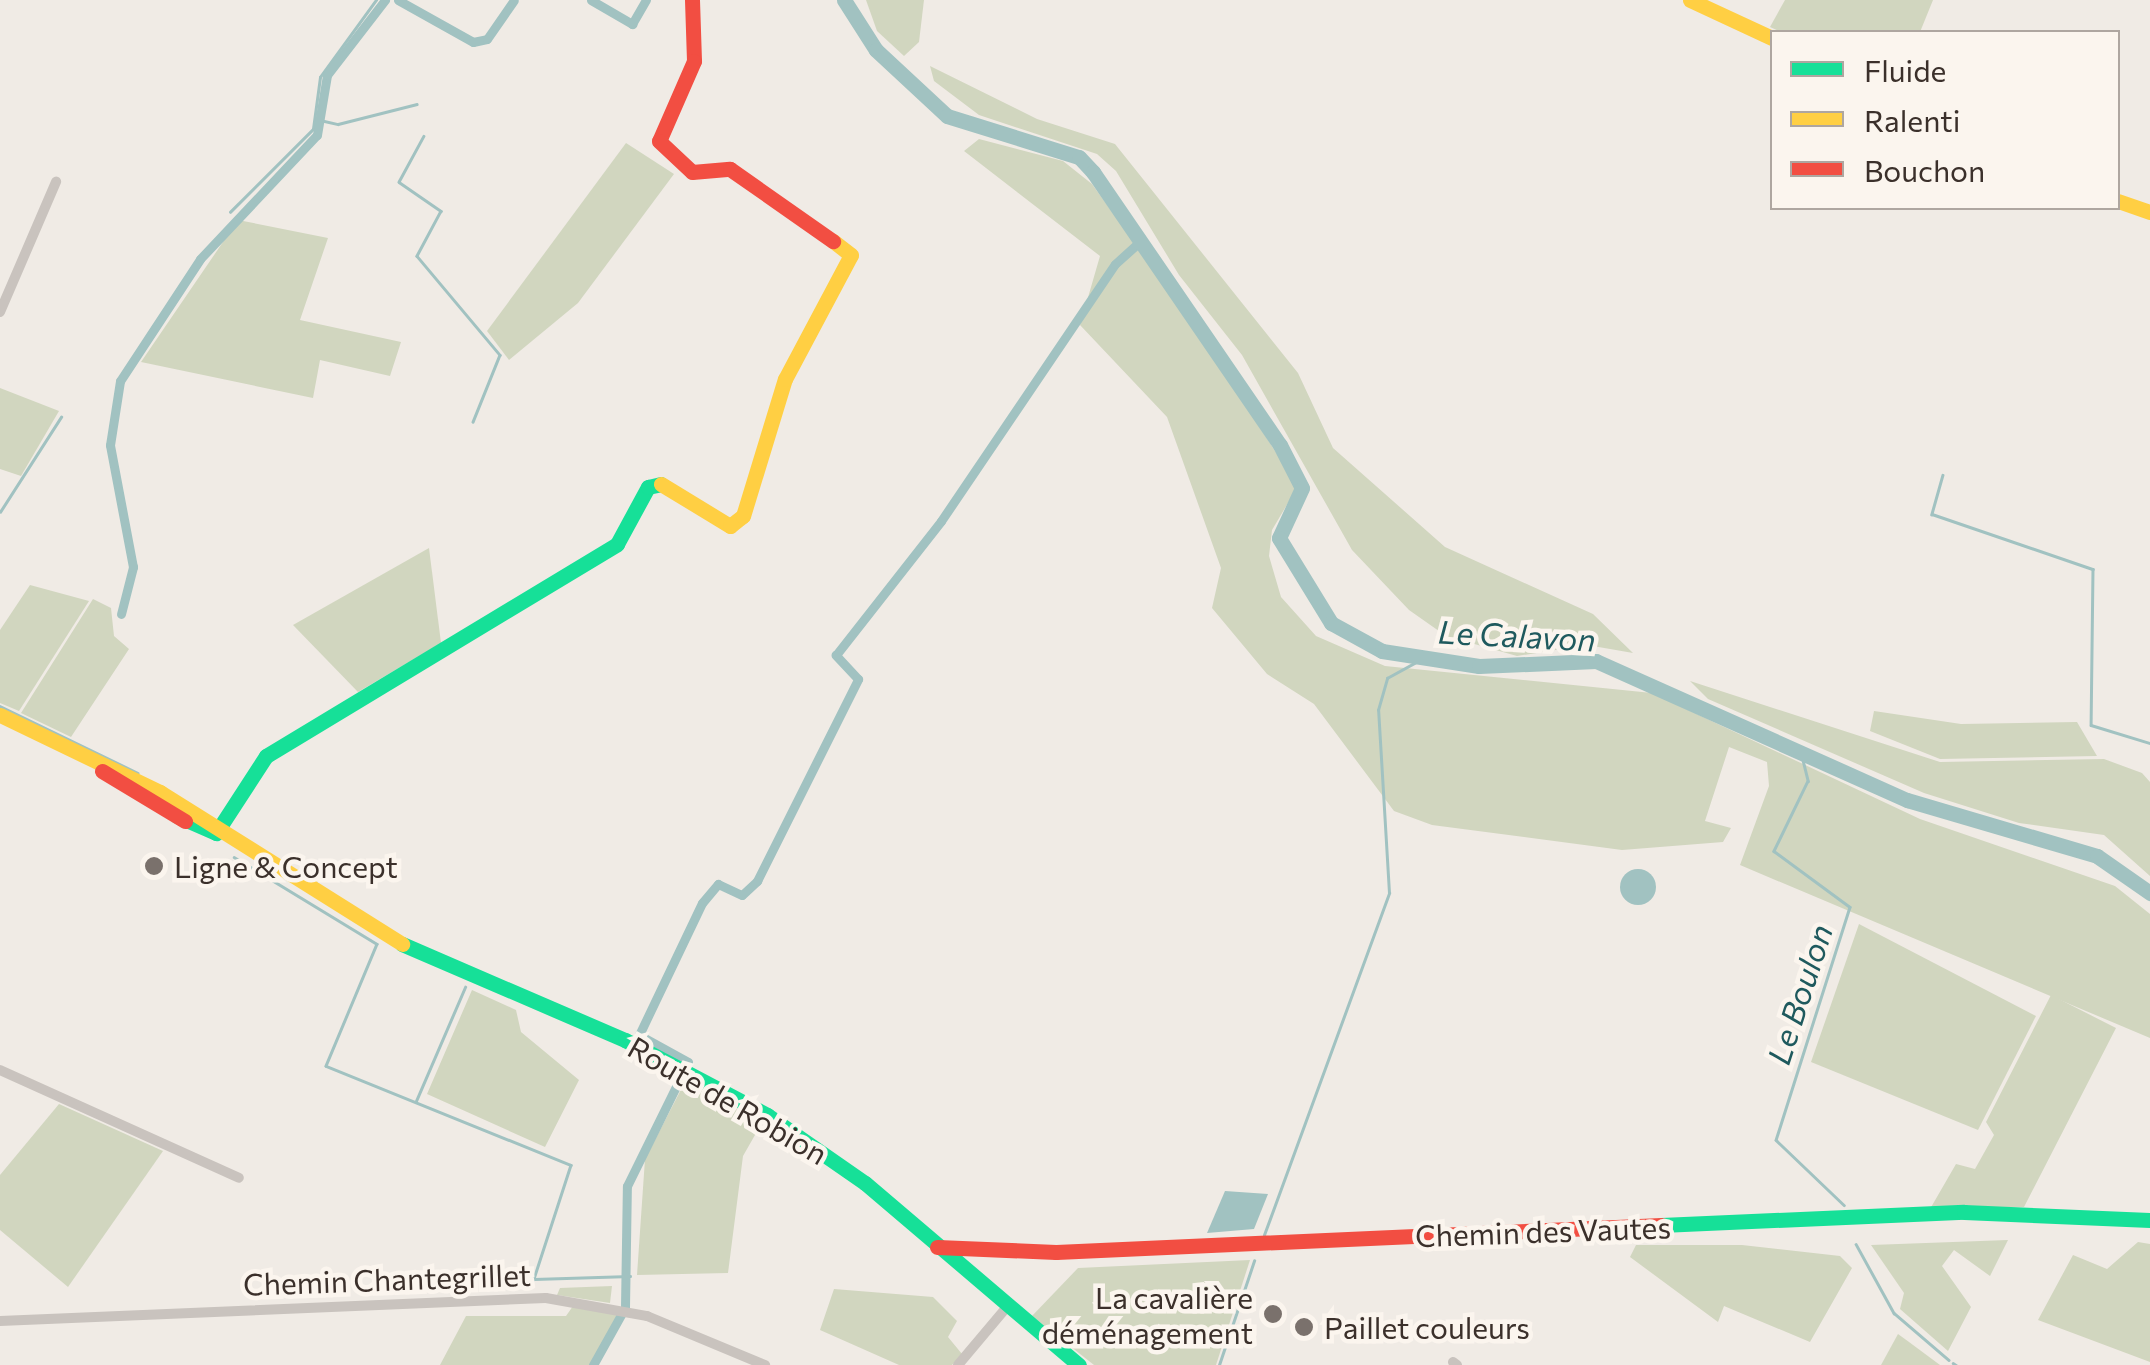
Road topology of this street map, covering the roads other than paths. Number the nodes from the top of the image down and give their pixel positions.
1 (692, 0) edge
2 (1690, 0) edge
3 (1770, 37) edge
4 (56, 182) dead end
5 (2120, 201) edge
6 (2150, 212) edge
7 (0, 312) edge
8 (0, 715) edge
9 (51, 739) junction
10 (176, 816) junction
11 (218, 830) junction
12 (332, 904) junction
13 (0, 1070) edge
14 (239, 1178) dead end
15 (2150, 1220) edge
16 (937, 1247) junction
17 (1006, 1308) junction
18 (0, 1321) edge
19 (765, 1365) edge
20 (958, 1365) edge
21 (1079, 1365) edge

1 - 11 street
2 - 3 street
4 - 7 street
5 - 6 street
8 - 9 street, Route de Robion
9 - 10 street, Route de Robion
9 - 11 street, Route de Robion
10 - 11 street
10 - 12 street, Route de Robion
11 - 12 street, Route de Robion
12 - 16 street, Route de Robion
13 - 14 street
15 - 16 street, Chemin des Vautes
16 - 17 street, Route de Robion
17 - 20 street
17 - 21 street, Route de Robion
18 - 19 street, Chemin Chantegrillet

